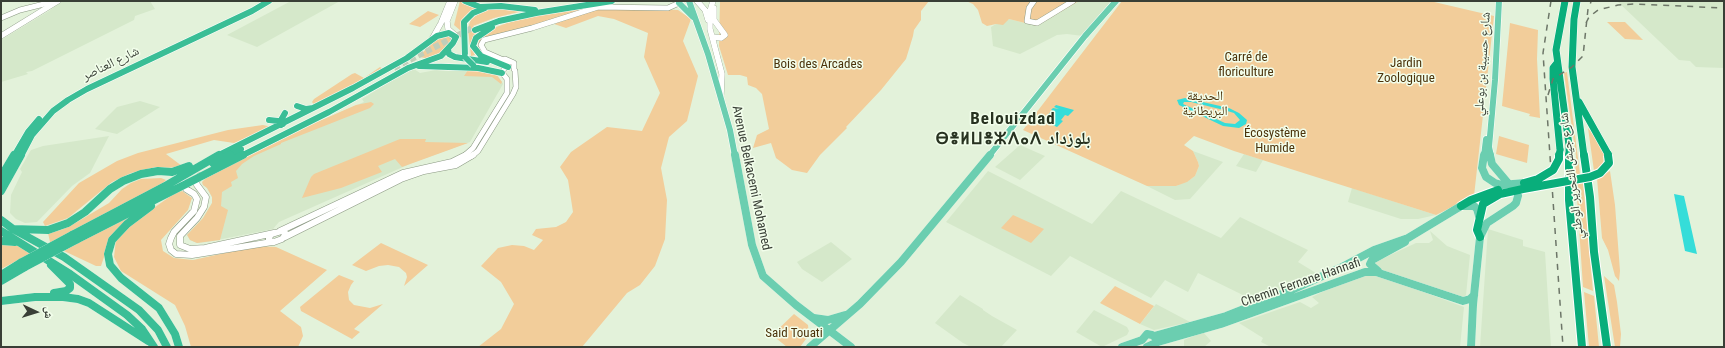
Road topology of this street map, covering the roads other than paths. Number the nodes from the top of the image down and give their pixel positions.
1 (57, 1) edge
2 (263, 1) edge
3 (269, 1) edge
4 (273, 1) edge
5 (450, 1) edge
6 (455, 1) edge
7 (465, 1) edge
8 (592, 1) edge
9 (612, 1) edge
10 (688, 1) edge
11 (697, 1) edge
12 (713, 1) edge
13 (717, 1) edge
14 (1034, 1) edge
15 (1073, 1) edge
16 (1116, 1) edge
17 (1498, 1) edge
18 (1560, 1) edge
19 (1565, 1) edge
20 (1577, 1) edge
21 (676, 2) edge
22 (495, 6) junction
23 (551, 9) junction
24 (535, 10) junction
25 (1562, 13) junction
26 (520, 16) junction
27 (1, 18) edge
28 (696, 21) junction
29 (710, 29) junction
30 (200, 35) junction
31 (455, 35) junction
32 (1, 36) edge
33 (713, 37) junction
34 (432, 39) junction
35 (421, 48) junction
36 (448, 49) junction
37 (483, 49) junction
38 (422, 62) junction
39 (431, 63) junction
40 (497, 63) junction
41 (1558, 63) junction
42 (411, 67) junction
43 (392, 70) junction
44 (506, 70) junction
45 (403, 72) junction
46 (1575, 92) junction
47 (721, 96) junction
48 (297, 106) dead end
49 (315, 108) junction
50 (285, 113) dead end
51 (269, 120) dead end
52 (282, 124) junction
53 (1490, 130) junction
54 (279, 138) junction
55 (253, 143) junction
56 (222, 153) junction
57 (200, 176) junction
58 (1, 177) edge
59 (183, 181) junction
60 (1508, 183) dead end
61 (167, 185) junction
62 (1522, 190) junction
63 (1, 191) edge
64 (1462, 206) junction
65 (1479, 216) junction
66 (1, 220) edge
67 (13, 229) junction
68 (1, 231) edge
69 (277, 232) junction
70 (285, 237) junction
71 (1480, 237) junction
72 (74, 238) junction
73 (1408, 238) junction
74 (1, 241) edge
75 (19, 242) junction
76 (272, 242) junction
77 (47, 260) junction
78 (24, 265) junction
79 (1382, 274) junction
80 (1, 275) edge
81 (1, 281) edge
82 (1474, 295) junction
83 (1, 297) edge
84 (1, 301) edge
85 (849, 314) junction
86 (814, 318) junction
87 (829, 330) junction
88 (1150, 342) edge
89 (153, 345) edge
90 (167, 347) edge
91 (179, 347) edge
92 (810, 347) edge
93 (850, 347) edge
94 (1122, 347) edge
95 (1471, 347) edge
96 (1582, 347) edge
97 (1607, 347) edge

1 - 27 street
1 - 32 main road
2 - 58 highway
3 - 30 highway, شارع العناصر
4 - 30 highway
5 - 34 main road
6 - 31 main road
7 - 22 highway
8 - 23 highway
9 - 23 highway
10 - 21 main road
10 - 28 main road, Avenue Belkacemi Mohamed
11 - 29 main road
12 - 29 main road
13 - 33 main road
14 - 15 street
16 - 85 main road
17 - 53 main road, شارع حسيبة بن بوعلي
18 - 25 highway
19 - 25 highway, شارع جيش التحرير الوطني
20 - 46 highway, شارع جيش التحرير الوطني
21 - 28 main road
21 - 37 street
22 - 24 highway
22 - 44 highway, bridge
23 - 24 highway
23 - 26 highway
24 - 26 highway
25 - 41 highway, شارع جيش التحرير الوطني
26 - 40 highway
28 - 47 main road, Avenue Belkacemi Mohamed
29 - 33 main road
30 - 63 highway, شارع العناصر
31 - 34 highway
31 - 36 highway
33 - 47 main road
34 - 35 highway
35 - 38 highway
35 - 43 highway
36 - 39 highway
36 - 40 highway
37 - 44 street
37 - 44 street
38 - 39 highway
38 - 42 highway
39 - 42 highway
39 - 44 highway
40 - 44 highway
41 - 62 highway, bridge
41 - 96 highway, شارع جيش التحرير الوطني
42 - 45 highway
43 - 45 highway
43 - 49 highway
43 - 54 highway
43 - 55 highway
44 - 69 street
44 - 70 street
45 - 54 highway
46 - 62 highway, bridge
46 - 97 highway, شارع جيش التحرير الوطني
47 - 86 main road, Avenue Belkacemi Mohamed
48 - 49 highway
49 - 52 highway
50 - 52 highway
51 - 52 highway
52 - 56 highway
53 - 60 main road
53 - 62 main road
54 - 57 highway
55 - 56 highway
55 - 59 highway
56 - 61 highway
56 - 67 highway
57 - 59 highway
57 - 69 street
59 - 61 highway
59 - 72 highway
59 - 76 street
59 - 91 highway
61 - 72 highway
62 - 64 highway
62 - 65 highway
62 - 71 main road
64 - 65 main road
64 - 73 main road, Chemin Fernane Hannafi
65 - 71 highway
66 - 67 highway
67 - 90 highway
68 - 75 highway
69 - 70 street
69 - 76 street
70 - 76 street
71 - 82 main road
72 - 78 highway, bridge
73 - 79 main road
73 - 88 main road, Chemin Fernane Hannafi
74 - 75 highway
75 - 77 highway
77 - 83 highway
77 - 89 highway
78 - 80 highway
78 - 81 highway
79 - 82 main road, Chemin Fernane Hannafi
79 - 88 main road, Chemin Fernane Hannafi
82 - 95 main road
84 - 89 highway
85 - 86 main road
85 - 87 main road
86 - 87 main road, Avenue Belkacemi Mohamed
87 - 92 main road
87 - 93 main road, Avenue Belkacemi Mohamed
88 - 94 main road

